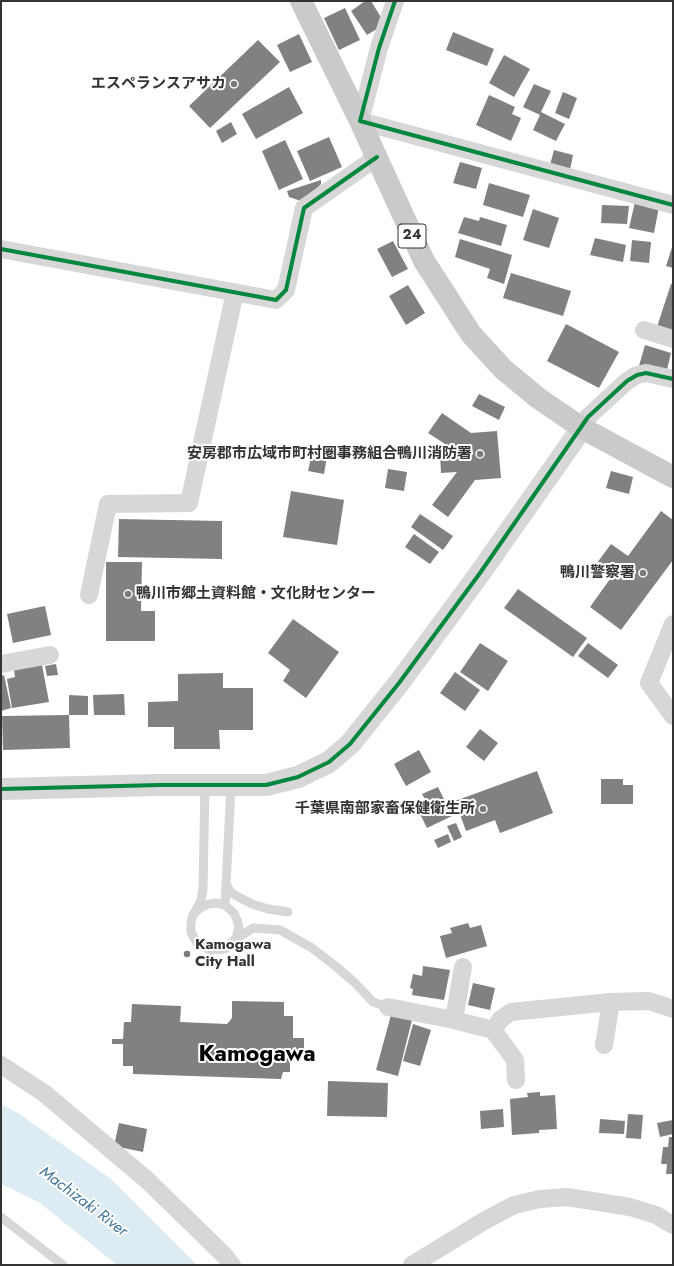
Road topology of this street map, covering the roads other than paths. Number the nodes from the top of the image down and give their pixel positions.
1 (301, 1) edge
2 (395, 1) edge
3 (360, 121) junction
4 (377, 157) junction
5 (673, 205) edge
6 (1, 249) edge
7 (235, 292) junction
8 (644, 330) dead end
9 (673, 339) edge
10 (673, 379) edge
11 (582, 428) junction
12 (673, 477) edge
13 (89, 595) dead end
14 (673, 624) edge
15 (50, 655) dead end
16 (1, 664) edge
17 (673, 716) edge
18 (205, 785) junction
19 (231, 785) junction
20 (1, 789) edge
21 (226, 883) junction
22 (225, 905) junction
23 (288, 912) dead end
24 (193, 915) junction
25 (234, 942) junction
26 (463, 967) dead end
27 (611, 1002) junction
28 (388, 1007) joint
29 (673, 1009) edge
30 (454, 1020) junction
31 (493, 1030) junction
32 (604, 1045) dead end
33 (1, 1065) edge
34 (516, 1080) dead end
35 (1, 1217) edge
36 (673, 1225) edge
37 (63, 1265) edge
38 (232, 1265) edge
39 (412, 1265) edge

1 - 3 main road, 24
2 - 3 street
3 - 4 main road, 24
3 - 5 street
4 - 7 street
4 - 11 main road, 24
6 - 7 street
7 - 13 street
8 - 9 street
10 - 11 street
11 - 12 main road, 24
11 - 19 street
14 - 17 street
15 - 16 street
18 - 19 street
18 - 20 street
18 - 24 lane
19 - 21 lane
21 - 22 lane
21 - 23 lane
22 - 24 lane
22 - 25 lane
24 - 25 lane
25 - 28 lane
26 - 30 street
27 - 29 street
27 - 31 street
27 - 32 street
28 - 30 street
30 - 31 street
31 - 34 street
33 - 38 street
35 - 37 lane
36 - 39 street

